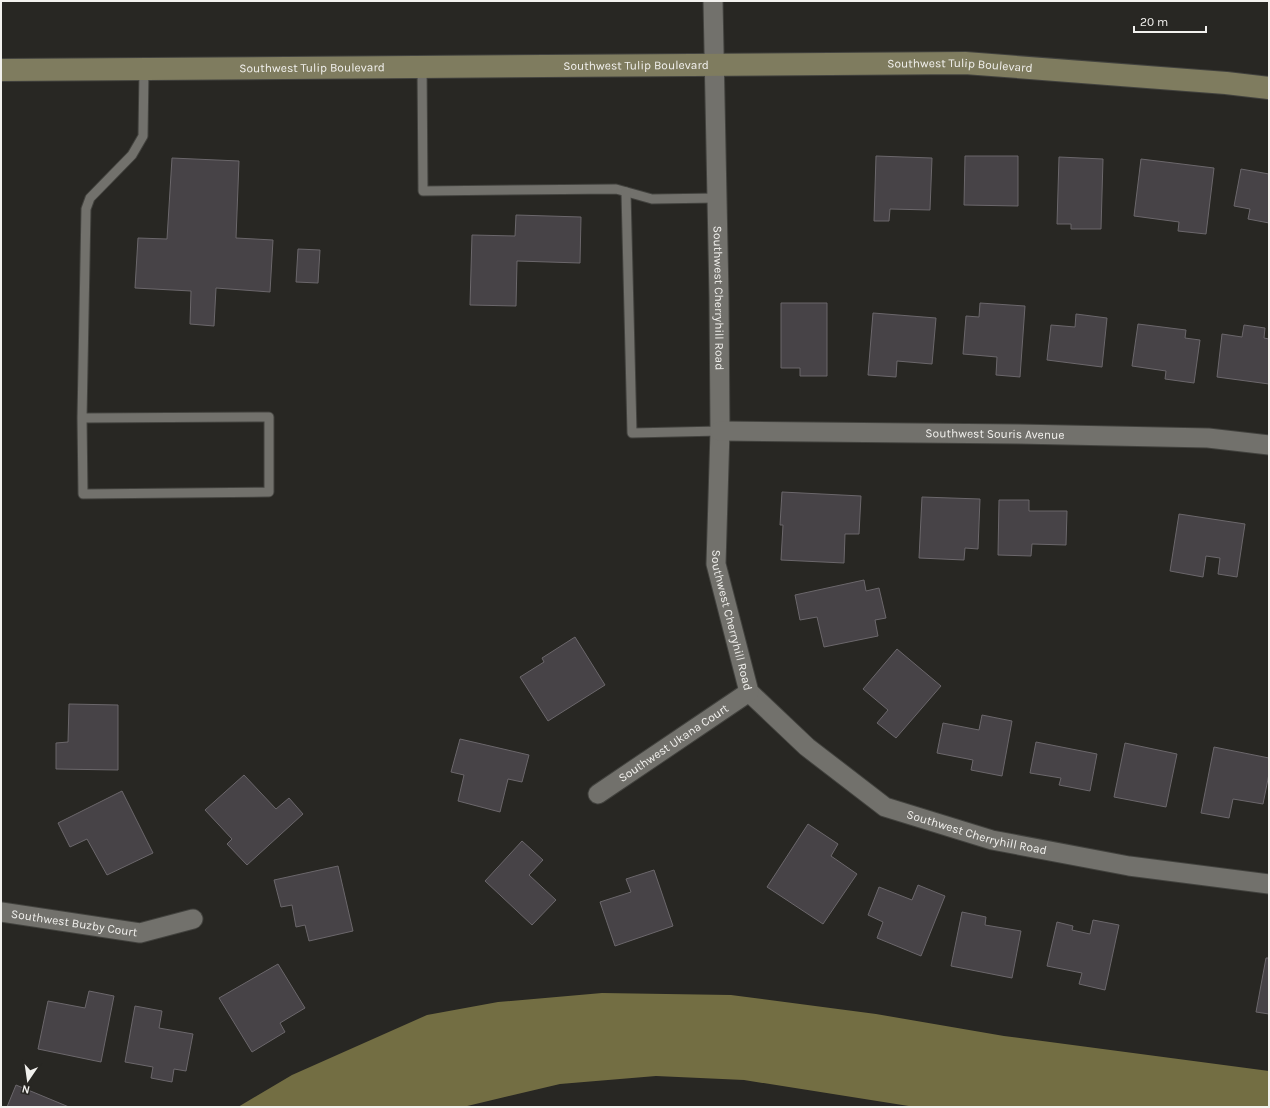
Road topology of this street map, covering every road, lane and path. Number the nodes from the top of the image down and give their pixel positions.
1 (713, 1) edge
2 (422, 66) junction
3 (714, 66) junction
4 (144, 68) junction
5 (1, 70) edge
6 (1269, 88) edge
7 (626, 192) junction
8 (717, 198) junction
9 (82, 418) junction
10 (720, 431) junction
11 (1269, 445) edge
12 (749, 692) junction
13 (598, 794) dead end
14 (1269, 884) edge
15 (1, 912) edge
16 (193, 920) dead end

1 - 3 street, Southwest Cherryhill Road
2 - 3 street, Southwest Tulip Boulevard
2 - 4 street, Southwest Tulip Boulevard
2 - 7 lane
3 - 6 street, Southwest Tulip Boulevard
3 - 8 street, Southwest Cherryhill Road
4 - 5 street, Southwest Tulip Boulevard
4 - 9 lane
7 - 8 lane
7 - 10 lane
8 - 10 street, Southwest Cherryhill Road
9 - 9 lane
10 - 11 street, Southwest Souris Avenue
10 - 12 street, Southwest Cherryhill Road
12 - 13 street, Southwest Ukana Court
12 - 14 street, Southwest Cherryhill Road
15 - 16 street, Southwest Buzby Court

